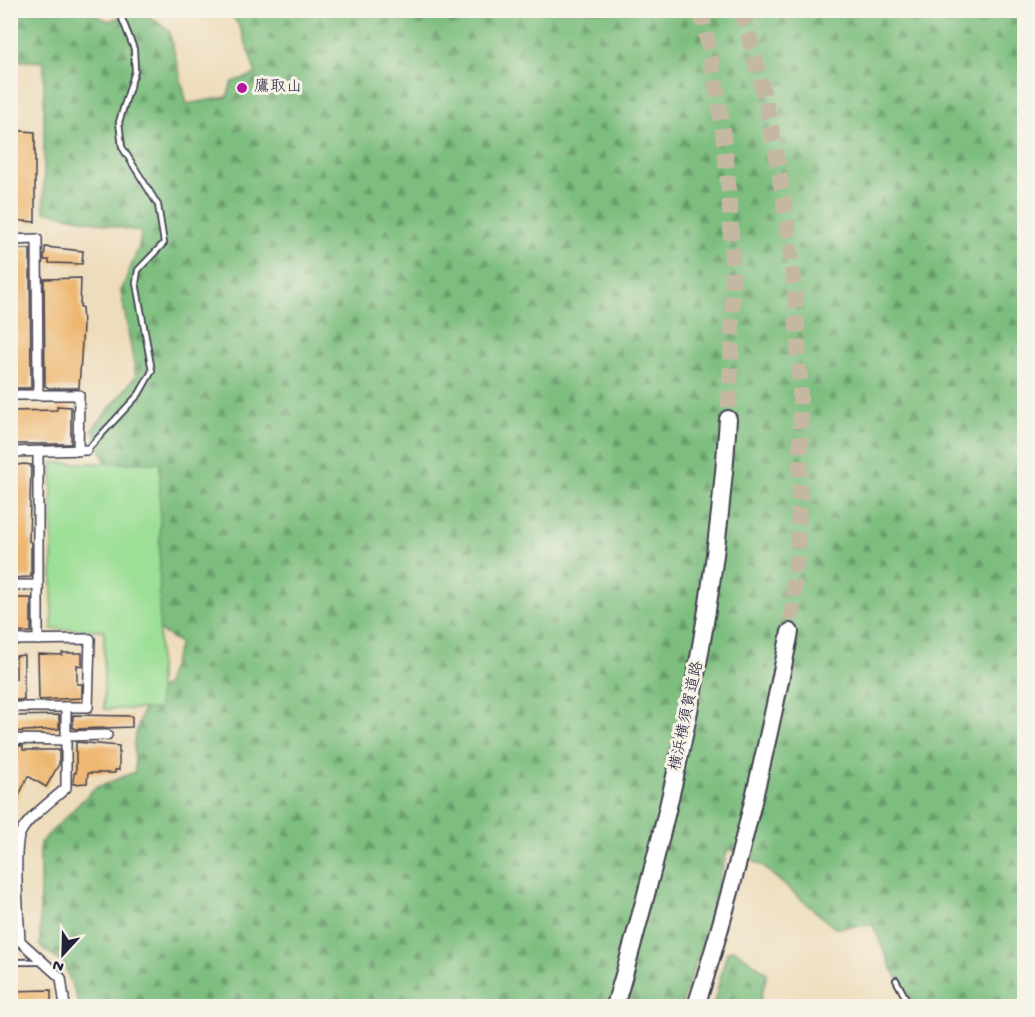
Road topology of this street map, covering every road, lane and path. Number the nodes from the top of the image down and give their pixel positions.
1 (121, 16) dead end
2 (10, 240) edge
3 (10, 395) edge
4 (38, 395) junction
5 (728, 419) tunnel mouth
6 (83, 451) junction
7 (10, 452) edge
8 (38, 452) junction
9 (10, 585) edge
10 (38, 585) junction
11 (790, 632) tunnel mouth
12 (10, 640) edge
13 (38, 640) junction
14 (10, 707) edge
15 (66, 707) junction
16 (107, 735) dead end
17 (66, 738) junction
18 (10, 739) edge
19 (15, 855) edge
20 (15, 909) edge
21 (10, 962) edge
22 (44, 962) junction
23 (896, 980) dead end
24 (65, 1006) edge
25 (615, 1006) edge
26 (696, 1006) edge
27 (910, 1006) edge

1 - 6 lane
2 - 4 street
3 - 4 street
4 - 6 street
5 - 25 highway, 横浜横須賀道路
6 - 8 street
7 - 8 street
8 - 10 street
9 - 10 street
10 - 13 street
11 - 26 highway
12 - 13 street
13 - 15 street
14 - 15 street
15 - 17 street
16 - 17 street
17 - 18 street
17 - 19 street
19 - 20 street
20 - 22 street
21 - 22 lane
22 - 24 street
23 - 27 lane

